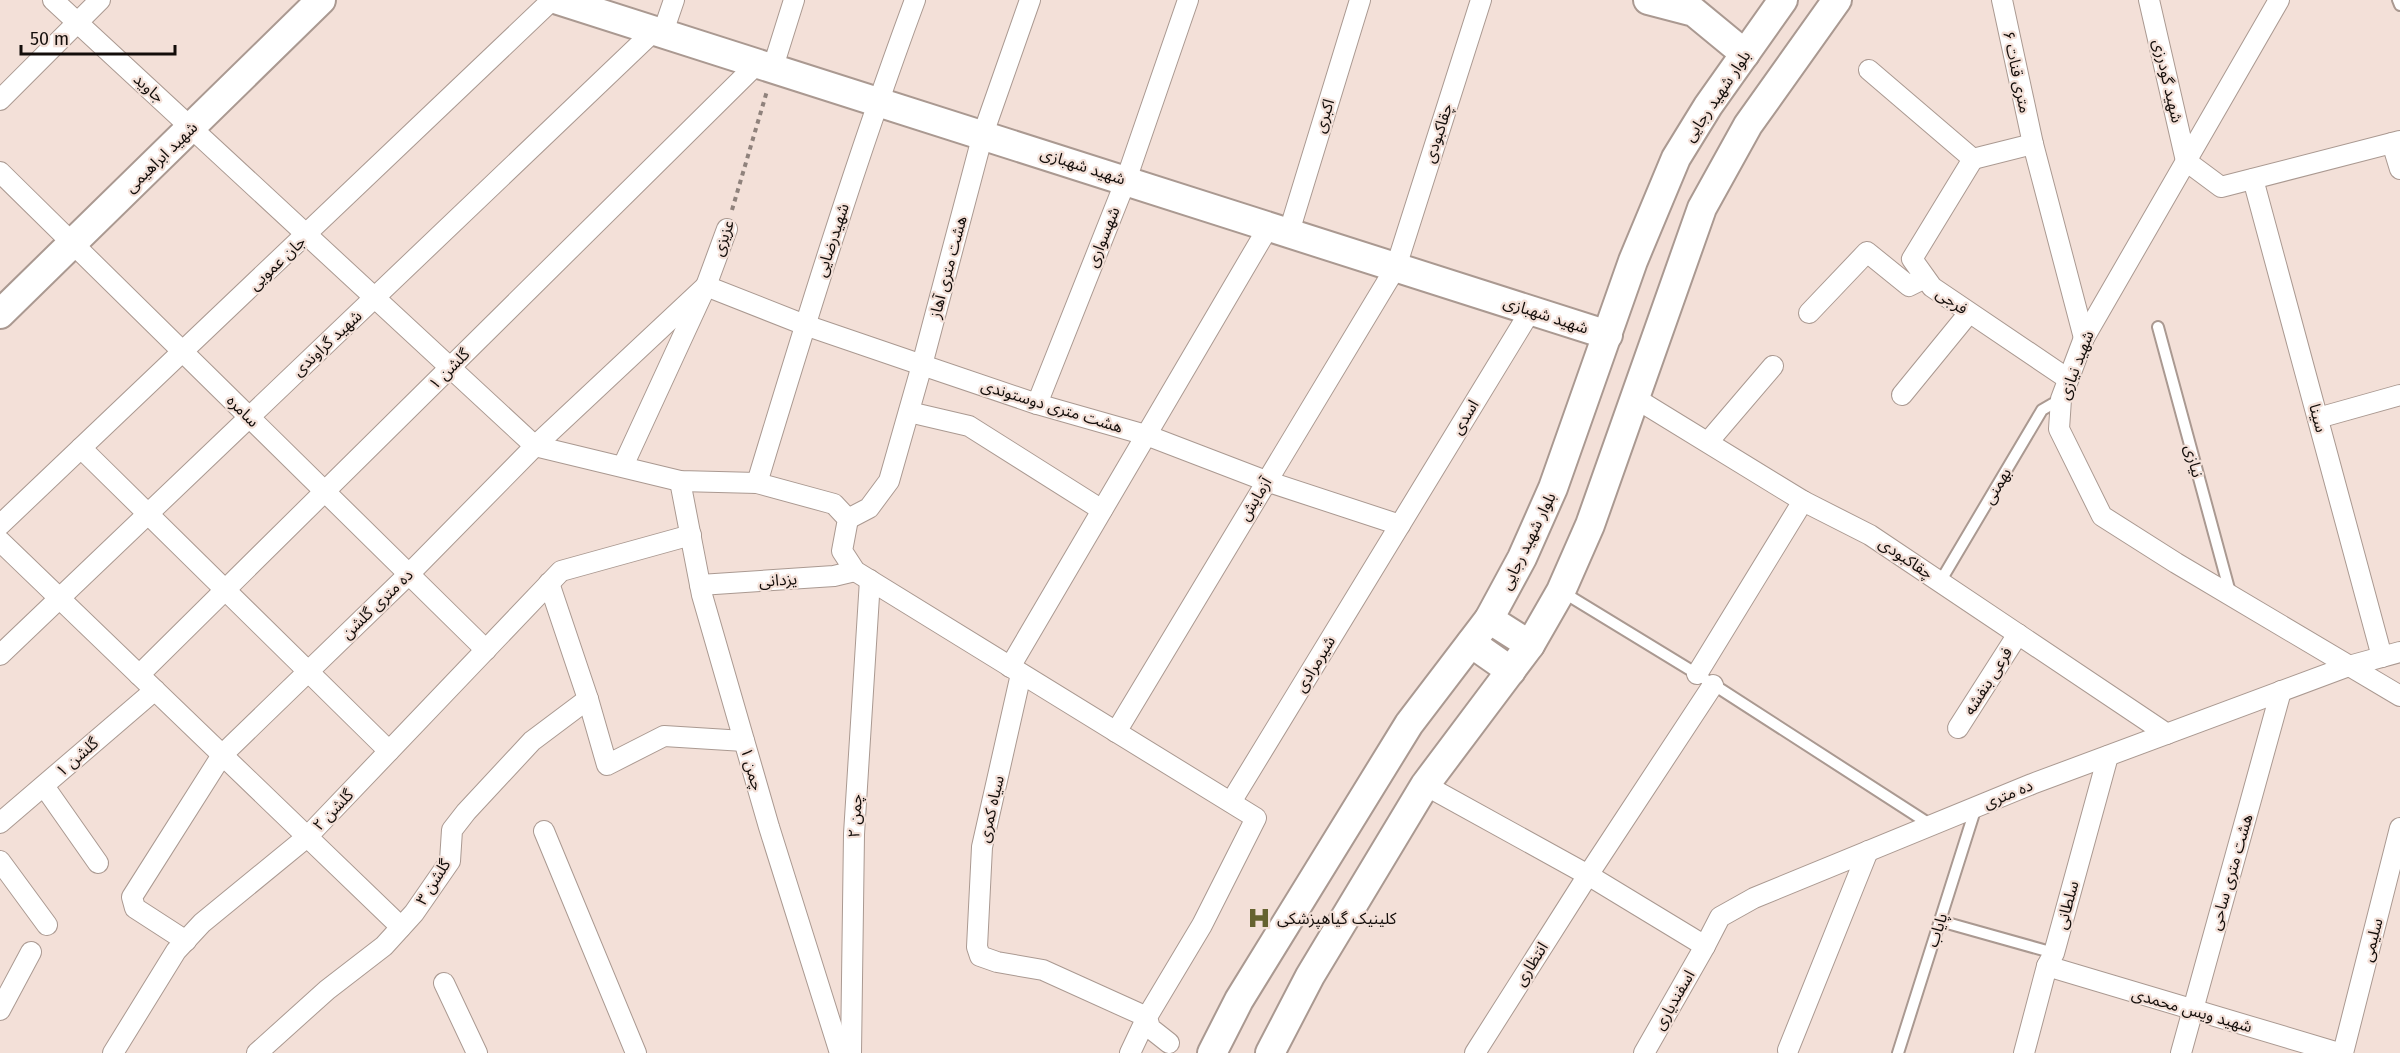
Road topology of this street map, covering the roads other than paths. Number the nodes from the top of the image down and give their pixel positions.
1 (53, 0) edge
2 (100, 0) edge
3 (321, 0) edge
4 (674, 0) edge
5 (794, 0) edge
6 (915, 0) edge
7 (1030, 0) edge
8 (1188, 0) edge
9 (1360, 0) edge
10 (1481, 0) edge
11 (1648, 0) edge
12 (1784, 0) edge
13 (1837, 0) edge
14 (2002, 0) edge
15 (2149, 0) edge
16 (2278, 0) edge
17 (2398, 0) edge
18 (561, 1) edge
19 (2400, 5) edge
20 (1694, 6) edge
21 (78, 23) junction
22 (659, 31) junction
23 (1745, 54) junction
24 (766, 65) junction
25 (1869, 70) dead end
26 (0, 100) edge
27 (878, 100) junction
28 (192, 127) junction
29 (983, 134) junction
30 (2396, 142) edge
31 (2033, 144) junction
32 (1973, 159) junction
33 (2186, 161) junction
34 (2400, 169) edge
35 (0, 172) edge
36 (2253, 179) junction
37 (1126, 180) junction
38 (727, 229) road end
39 (1279, 229) junction
40 (308, 235) junction
41 (72, 243) junction
42 (1396, 267) junction
43 (1925, 278) junction
44 (706, 286) junction
45 (375, 297) junction
46 (1531, 310) junction
47 (1809, 313) dead end
48 (1969, 313) junction
49 (0, 314) edge
50 (805, 325) junction
51 (2158, 327) dead end
52 (1608, 335) junction
53 (2084, 338) junction
54 (183, 352) junction
55 (922, 365) junction
56 (1773, 366) dead end
57 (451, 368) junction
58 (2068, 380) junction
59 (1902, 395) dead end
60 (2400, 395) edge
61 (1635, 398) junction
62 (2061, 399) junction
63 (1037, 404) junction
64 (909, 412) junction
65 (249, 417) junction
66 (2318, 418) junction
67 (1146, 435) junction
68 (1708, 441) junction
69 (535, 446) junction
70 (81, 448) junction
71 (623, 466) junction
72 (680, 481) junction
73 (1266, 481) junction
74 (757, 483) junction
75 (325, 492) junction
76 (1803, 501) junction
77 (1102, 510) junction
78 (147, 513) junction
79 (848, 519) junction
80 (0, 525) edge
81 (1400, 525) junction
82 (691, 535) junction
83 (0, 542) edge
84 (409, 574) junction
85 (862, 576) junction
86 (555, 577) junction
87 (1940, 582) junction
88 (700, 585) junction
89 (225, 590) junction
90 (1561, 591) junction
91 (2231, 596) junction
92 (59, 598) junction
93 (1489, 619) junction
94 (2018, 634) junction
95 (1471, 643) junction
96 (1530, 645) junction
97 (486, 650) junction
98 (0, 655) edge
99 (2391, 655) edge
100 (2349, 666) junction
101 (1016, 670) junction
102 (308, 671) junction
103 (1511, 671) junction
104 (139, 675) junction
105 (1705, 679) junction
106 (155, 690) junction
107 (2281, 691) junction
108 (2400, 696) edge
109 (588, 699) junction
110 (1958, 728) dead end
111 (1116, 732) junction
112 (2167, 734) junction
113 (744, 741) junction
114 (389, 751) junction
115 (222, 754) junction
116 (2108, 756) junction
117 (1425, 785) junction
118 (44, 786) junction
119 (1231, 802) junction
120 (1976, 807) junction
121 (0, 823) edge
122 (1931, 825) junction
123 (2400, 828) edge
124 (544, 831) dead end
125 (307, 837) junction
126 (1868, 851) junction
127 (0, 861) edge
128 (98, 863) dead end
129 (1588, 875) junction
130 (1940, 921) junction
131 (46, 925) dead end
132 (401, 927) junction
133 (186, 941) junction
134 (1697, 941) junction
135 (31, 952) dead end
136 (2050, 960) junction
137 (444, 983) dead end
138 (0, 1010) edge
139 (2192, 1010) junction
140 (1147, 1017) junction
141 (1169, 1043) dead end
142 (1788, 1050) dead end
143 (114, 1053) edge
144 (257, 1053) edge
145 (477, 1053) edge
146 (636, 1053) edge
147 (840, 1053) edge
148 (851, 1053) edge
149 (1130, 1053) edge
150 (1212, 1053) edge
151 (1269, 1053) edge
152 (1475, 1053) edge
153 (1644, 1053) edge
154 (1898, 1053) edge
155 (2024, 1053) edge
156 (2181, 1053) edge
157 (2339, 1053) edge
158 (2343, 1053) edge

1 - 21 street, جاوید
2 - 21 street
3 - 28 main road, شهید ابراهیمی
4 - 22 street
5 - 24 street
6 - 27 street, شهیدرضایی
7 - 29 street, هشت متری آهاز
8 - 37 street, شهسواری
9 - 39 street, اکبری
10 - 42 street, چقاکبودی
11 - 20 main road
12 - 23 main road, بلوار شهید رجایی
13 - 61 main road
14 - 31 street, ۶ متری قنات
15 - 33 street, شهید گودرزی
16 - 33 street, شهید نیازی
17 - 19 lane
18 - 22 main road, شهید شهبازی
18 - 40 street, جان عمویی
20 - 23 main road
21 - 26 street
21 - 28 street, جاوید
22 - 24 main road, شهید شهبازی
22 - 45 street, شهید گراوندی
23 - 52 main road, بلوار شهید رجایی
24 - 27 main road, شهید شهبازی
24 - 57 street, گلشن ۱
25 - 32 street
27 - 29 main road, شهید شهبازی
27 - 50 street, شهیدرضایی
28 - 40 street, جاوید
28 - 41 main road, شهید ابراهیمی
29 - 37 main road, شهید شهبازی
29 - 55 street, هشت متری آهاز
30 - 34 street
30 - 36 street
31 - 32 street
31 - 53 street, ۶ متری قنات
32 - 43 street, فرجی
33 - 36 street
33 - 53 street, شهید نیازی
35 - 41 street, سامره
36 - 66 street, سینا
37 - 39 main road, شهید شهبازی
37 - 63 street, شهسواری
38 - 44 street, عزیزی
39 - 42 main road, شهید شهبازی
39 - 67 street, اکبری
40 - 45 street, جاوید
40 - 54 street, جان عمویی
41 - 49 main road, شهید ابراهیمی
41 - 54 street, سامره
42 - 46 main road, شهید شهبازی
42 - 73 street, آزمایش
43 - 47 street
43 - 48 street, فرجی
44 - 50 street, هشت متری دوستوندی
44 - 69 street, ده متری گلشن
44 - 71 street, عزیزی
45 - 57 street, جاوید
45 - 65 street, شهید گراوندی
46 - 52 main road, شهید شهبازی
46 - 81 street, اسدی
48 - 58 street, فرجی
48 - 59 street
50 - 55 street, هشت متری دوستوندی
50 - 74 street, شهیدرضایی
51 - 91 lane, نیازی
52 - 93 main road, بلوار شهید رجایی
53 - 58 street, شهید نیازی
54 - 65 street, سامره
54 - 70 street, جان عمویی
55 - 63 street, هشت متری دوستوندی
55 - 64 street, هشت متری آهاز
56 - 68 street
57 - 69 street, جاوید
57 - 75 street, گلشن ۱
58 - 62 street, شهید نیازی
60 - 66 street
61 - 68 street, چقاکبودی
61 - 90 main road
62 - 87 lane, بهمنی
62 - 91 street, شهید نیازی
63 - 67 street, هشت متری دوستوندی
64 - 77 street
64 - 79 street, هشت متری آهاز
65 - 75 street, سامره
65 - 78 street, شهید گراوندی
66 - 99 street, سینا
67 - 73 street, هشت متری دوستوندی
67 - 77 street, سیاه کمری
68 - 76 street, چقاکبودی
69 - 71 street
69 - 84 street, ده متری گلشن
70 - 78 street
70 - 80 street, جان عمویی
71 - 72 street
72 - 74 street
72 - 82 street, چمن ۱
73 - 81 street, هشت متری دوستوندی
73 - 111 street, آزمایش
74 - 79 street
75 - 84 street, سامره
75 - 89 street, گلشن ۱
76 - 87 street, چقاکبودی
76 - 105 street, انتظاری
77 - 101 street, سیاه کمری
78 - 89 street
78 - 92 street, شهید گراوندی
79 - 85 street
81 - 119 street, شیرمرادی
82 - 86 street
82 - 88 street, چمن ۱
83 - 92 street
84 - 97 street, سامره
84 - 102 street, ده متری گلشن
85 - 88 street, یزدانی
85 - 101 street
85 - 148 street, چمن ۲
86 - 97 street, گلشن ۲
86 - 109 street
87 - 94 street, چقاکبودی
88 - 113 street, چمن ۱
89 - 102 street
89 - 104 street, گلشن ۱
90 - 96 main road
90 - 105 lane
91 - 100 street, شهید نیازی
92 - 98 street, شهید گراوندی
92 - 104 street
93 - 95 main road, بلوار شهید رجایی
93 - 96 main road
94 - 110 street, فرعی بنفشه
94 - 112 street, چقاکبودی
95 - 103 main road
95 - 150 main road, بلوار شهید رجایی
96 - 103 main road
97 - 114 street, گلشن ۲
99 - 100 street, ده متری
100 - 107 street, ده متری
100 - 108 street, شهید نیازی
101 - 111 street
101 - 140 street, سیاه کمری
102 - 114 street
102 - 115 street, ده متری گلشن
103 - 117 main road
104 - 106 street
105 - 122 lane
105 - 129 street, انتظاری
106 - 115 street
106 - 118 street, گلشن ۱
107 - 112 street, ده متری
107 - 139 street, هشت متری ساحی
109 - 113 street
109 - 132 street, گلشن ۳
111 - 119 street
112 - 116 street, ده متری
113 - 147 street, چمن ۱
114 - 125 street, گلشن ۲
115 - 125 street
115 - 133 street, ده متری گلشن
116 - 120 street, ده متری
116 - 136 street, سلطانی
117 - 129 street
117 - 151 main road
118 - 121 street, گلشن ۱
118 - 128 street
119 - 140 street
120 - 122 street, ده متری
120 - 130 lane, پایاب
122 - 126 street, ده متری
123 - 158 street, سلیمی
124 - 146 street
125 - 132 street
125 - 133 street, گلشن ۲
126 - 134 street, ده متری
126 - 142 street
127 - 131 street
129 - 134 street
129 - 152 street, انتظاری
130 - 136 lane
130 - 154 lane, پایاب
132 - 144 street, گلشن ۳
133 - 143 street, گلشن ۲
134 - 153 street, اسفندیاری
135 - 138 street
136 - 139 street, شهید ویس محمدی
136 - 155 street, سلطانی
137 - 145 street
139 - 156 street, هشت متری ساحی
139 - 157 street, شهید ویس محمدی
140 - 141 street
140 - 149 street

